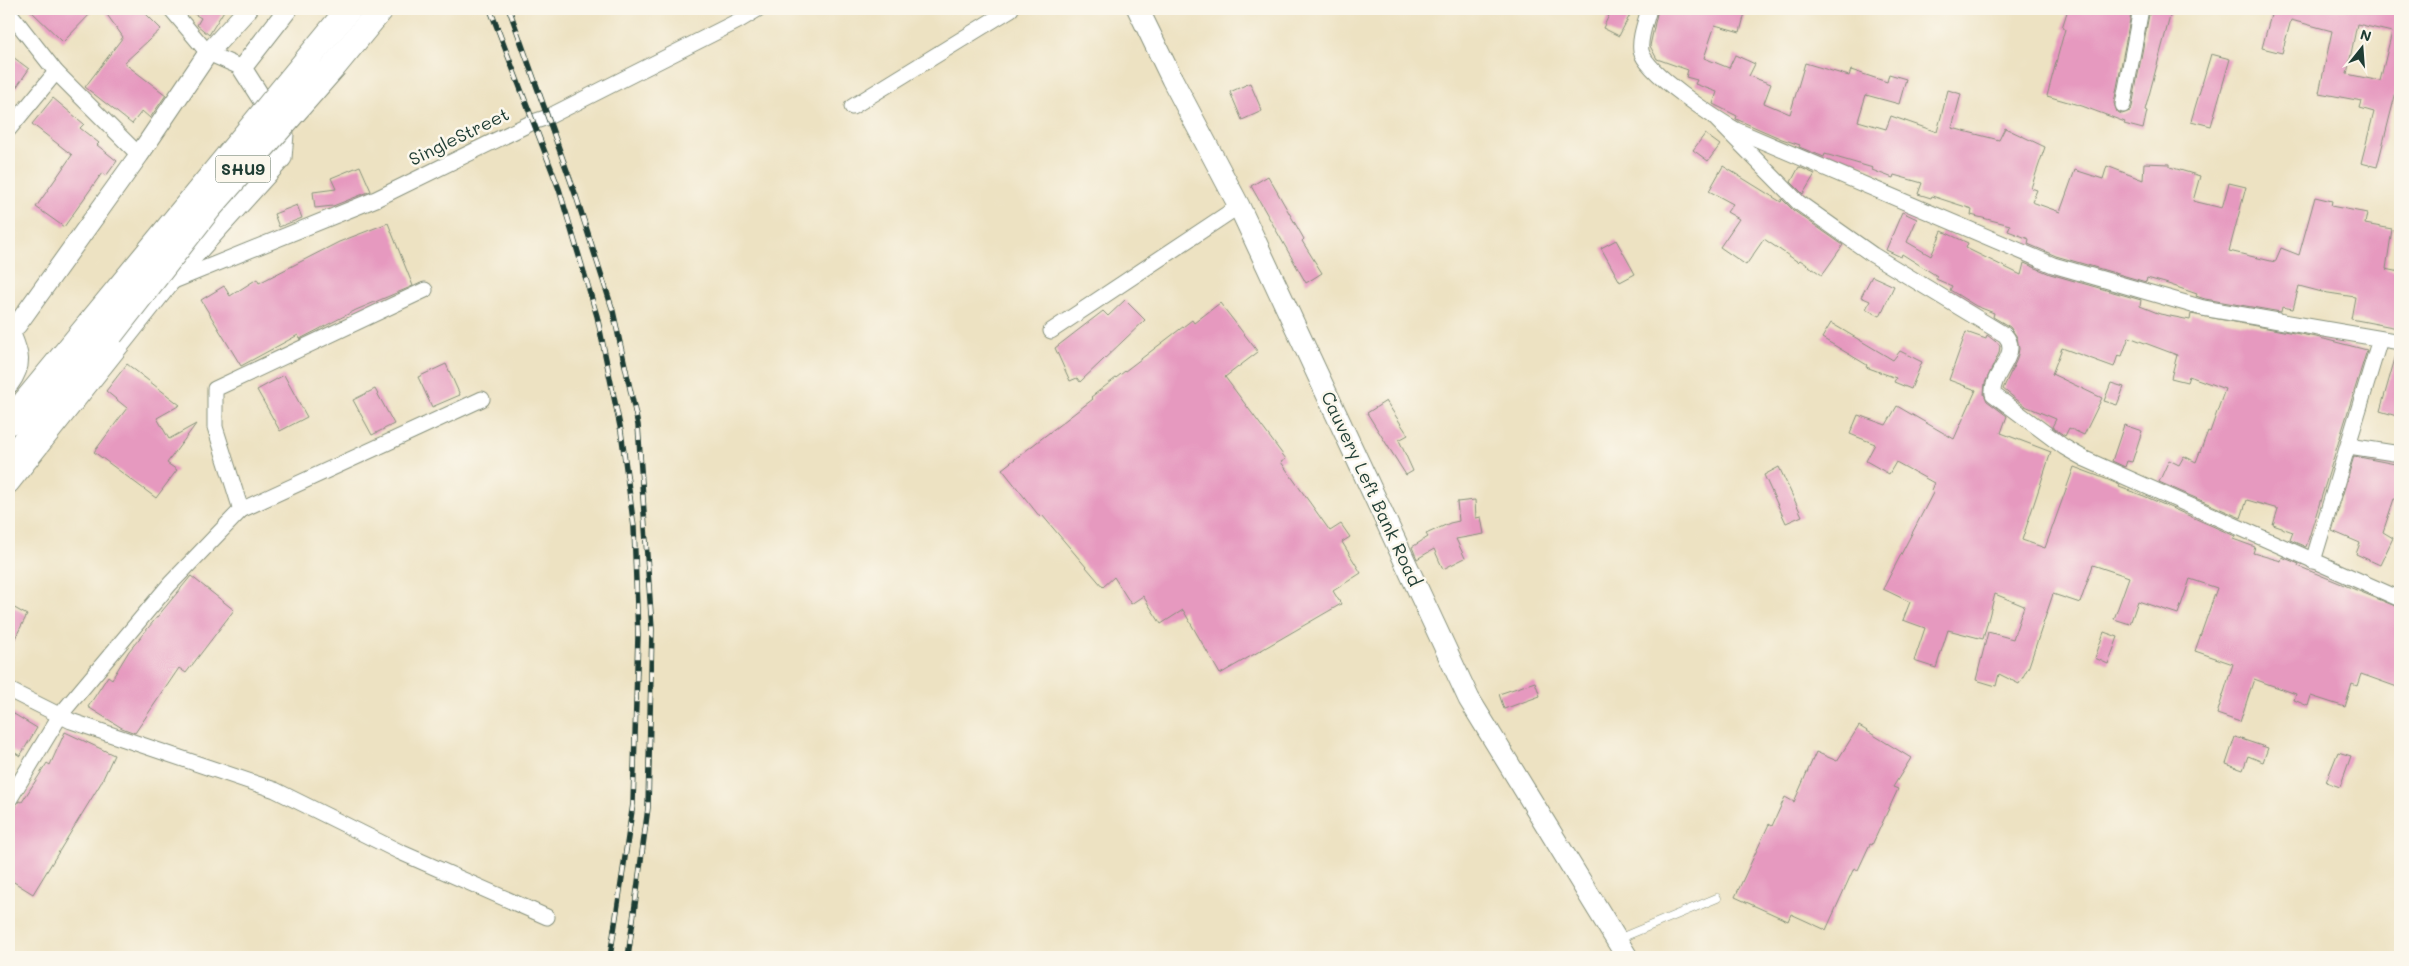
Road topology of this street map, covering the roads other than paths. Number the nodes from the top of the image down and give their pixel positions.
1 (171, 9) edge
2 (248, 9) edge
3 (288, 9) edge
4 (348, 9) edge
5 (381, 9) edge
6 (758, 9) edge
7 (1011, 9) edge
8 (1138, 9) edge
9 (1649, 9) edge
10 (2141, 9) edge
11 (9, 12) edge
12 (734, 15) edge
13 (208, 54) junction
14 (242, 68) junction
15 (56, 72) junction
16 (2123, 105) dead end
17 (852, 108) dead end
18 (1715, 118) junction
19 (9, 130) edge
20 (139, 155) junction
21 (1239, 206) junction
22 (169, 283) junction
23 (425, 290) dead end
24 (102, 327) junction
25 (12, 328) edge
26 (1051, 331) dead end
27 (2380, 339) junction
28 (2400, 342) edge
29 (9, 384) edge
30 (482, 399) dead end
31 (9, 422) edge
32 (2349, 446) junction
33 (2400, 454) edge
34 (9, 460) edge
35 (9, 484) edge
36 (241, 510) junction
37 (2313, 561) junction
38 (2400, 599) edge
39 (9, 690) edge
40 (61, 714) junction
41 (9, 800) edge
42 (1717, 898) dead end
43 (547, 917) dead end
44 (1622, 948) edge

1 - 13 street
2 - 13 street
3 - 14 street
4 - 24 highway, SHU9, bridge
5 - 24 highway, SHU9, bridge
6 - 12 street, SingleStreet
7 - 17 street
8 - 21 main road, Cauvery Left Bank Road
9 - 18 street
10 - 16 street
11 - 15 street
12 - 22 street, SingleStreet
13 - 14 street
13 - 20 street
14 - 22 street
15 - 19 street
15 - 20 street
18 - 27 street
18 - 37 street
20 - 25 street
21 - 26 street
21 - 44 main road, Cauvery Left Bank Road
22 - 35 street
23 - 36 street
24 - 31 highway, SHU9
24 - 34 highway, SHU9
25 - 29 street
27 - 28 street
27 - 32 street
30 - 36 street
32 - 33 street
32 - 37 street
36 - 40 street
37 - 38 street
39 - 40 street
40 - 41 street
40 - 43 street
42 - 44 lane

